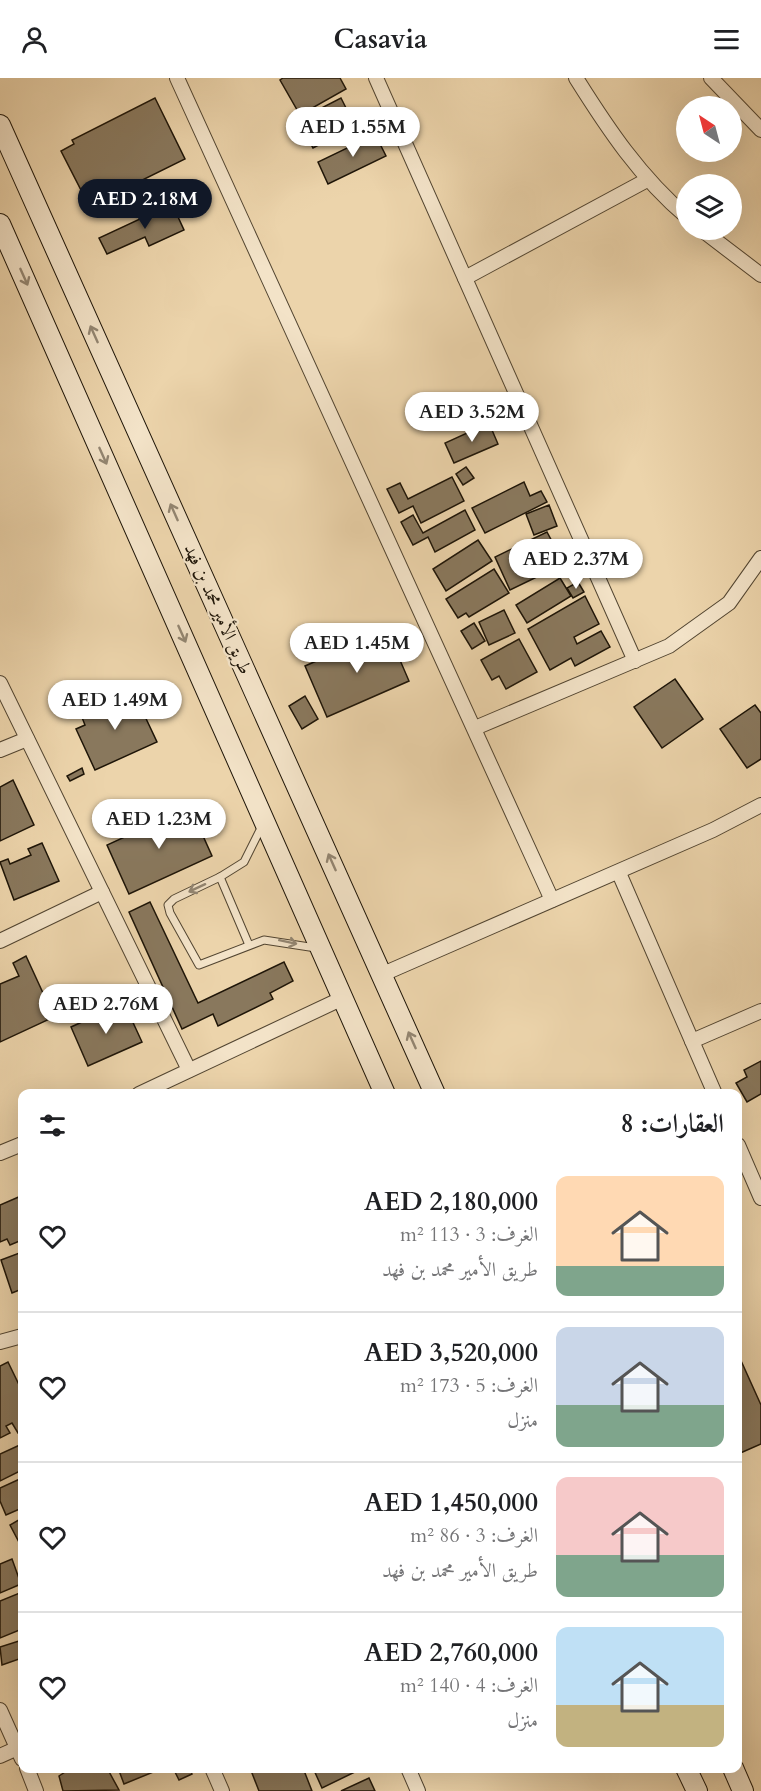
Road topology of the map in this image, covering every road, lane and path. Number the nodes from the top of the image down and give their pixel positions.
1 (177, 78) edge
2 (376, 78) edge
3 (576, 78) edge
4 (711, 78) edge
5 (0, 125) edge
6 (761, 130) edge
7 (648, 180) junction
8 (676, 207) edge
9 (0, 224) edge
10 (715, 240) edge
11 (761, 275) edge
12 (465, 278) junction
13 (761, 558) edge
14 (635, 661) junction
15 (0, 683) edge
16 (475, 728) junction
17 (27, 739) junction
18 (0, 750) edge
19 (761, 805) edge
20 (264, 821) junction
21 (619, 873) junction
22 (220, 877) junction
23 (102, 892) junction
24 (552, 900) junction
25 (0, 941) edge
26 (249, 945) junction
27 (322, 950) junction
28 (383, 974) junction
29 (343, 998) junction
30 (761, 1011) edge
31 (693, 1041) junction
32 (189, 1070) junction
33 (149, 1089) edge
34 (383, 1089) edge
35 (433, 1089) edge
36 (714, 1089) edge
37 (18, 1146) edge
38 (0, 1153) edge
39 (742, 1154) edge
40 (761, 1198) edge
41 (18, 1337) edge
42 (0, 1342) edge
43 (0, 1710) edge
44 (18, 1745) edge
45 (18, 1752) edge
46 (0, 1756) edge
47 (29, 1773) edge
48 (214, 1773) edge
49 (410, 1773) edge
50 (689, 1773) edge
51 (735, 1773) edge
52 (36, 1791) edge
53 (222, 1791) edge
54 (418, 1791) edge
55 (697, 1791) edge
56 (743, 1791) edge

1 - 16 street
2 - 12 street
3 - 7 street
4 - 6 street
28 -> 5 street, طريق الأمير محمد بن فهد
7 - 8 street
7 - 12 street
9 -> 20 street
10 - 11 street
12 - 14 street
13 - 14 street
14 - 16 street
15 - 17 street
16 - 24 street
17 - 18 street
17 - 23 street
19 - 21 street
20 - 22 lane
20 - 27 street
21 - 24 street
21 - 31 street
22 - 26 lane
22 -> 26 lane
23 - 25 street
23 - 32 street
24 - 28 street
26 -> 27 lane
27 - 29 street
35 -> 28 street, طريق الأمير محمد بن فهد
29 - 32 street
29 - 34 street
30 - 31 street
31 - 36 street
32 - 33 street
37 - 38 street
39 - 40 street
41 - 42 street
43 - 44 street
45 - 46 street
47 - 52 street
48 - 53 street
49 - 54 street
50 - 55 street
51 - 56 street

